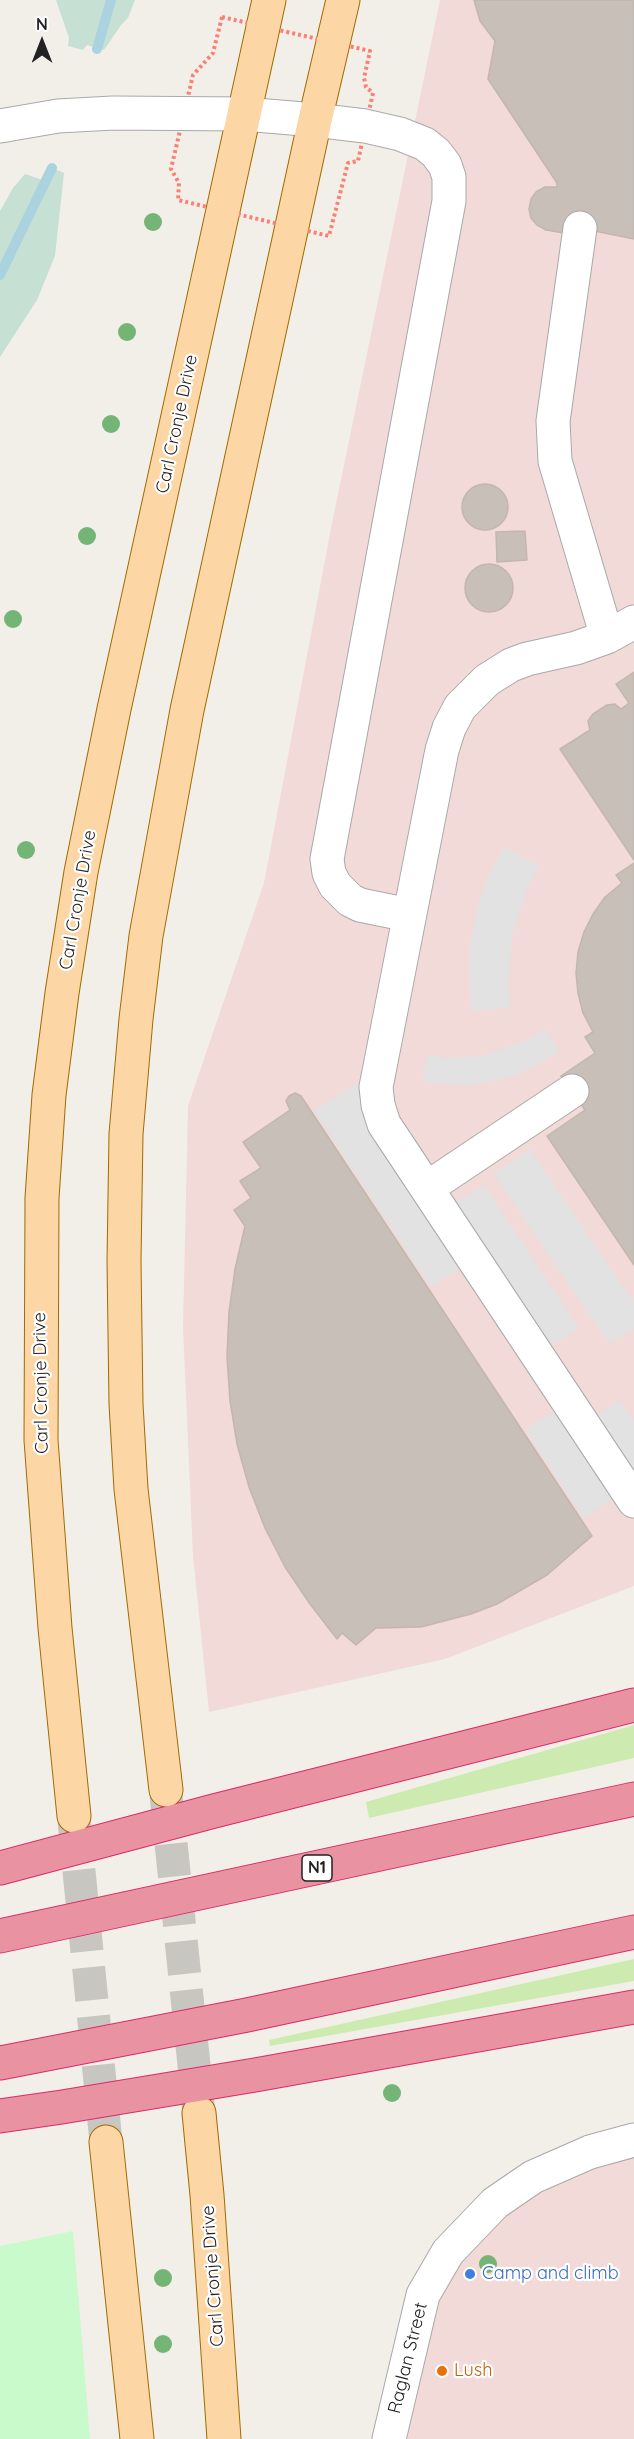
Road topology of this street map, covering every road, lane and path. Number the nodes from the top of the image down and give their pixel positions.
1 (269, 0) edge
2 (343, 0) edge
3 (244, 114) junction
4 (315, 120) junction
5 (0, 126) edge
6 (580, 228) dead end
7 (620, 630) edge
8 (409, 915) junction
9 (572, 1091) dead end
10 (427, 1188) junction
11 (634, 1501) edge
12 (634, 1705) edge
13 (166, 1790) tunnel mouth
14 (634, 1799) edge
15 (74, 1816) tunnel mouth
16 (0, 1869) edge
17 (634, 1932) edge
18 (0, 1936) edge
19 (634, 2007) edge
20 (0, 2063) edge
21 (199, 2113) tunnel mouth
22 (0, 2115) edge
23 (634, 2140) edge
24 (106, 2142) tunnel mouth
25 (137, 2439) edge
26 (224, 2439) edge
27 (388, 2439) edge

1 - 3 main road, Carl Cronje Drive
2 - 4 main road
3 - 4 street
3 - 5 street
3 - 15 main road, Carl Cronje Drive
4 - 8 street
4 - 13 main road
6 - 7 street
7 - 8 street
8 - 10 street
9 - 10 street
10 - 11 street
12 - 16 highway
14 - 18 highway, N1
17 - 20 highway
19 - 22 highway
21 - 26 main road, Carl Cronje Drive
23 - 27 street, Raglan Street
24 - 25 main road

